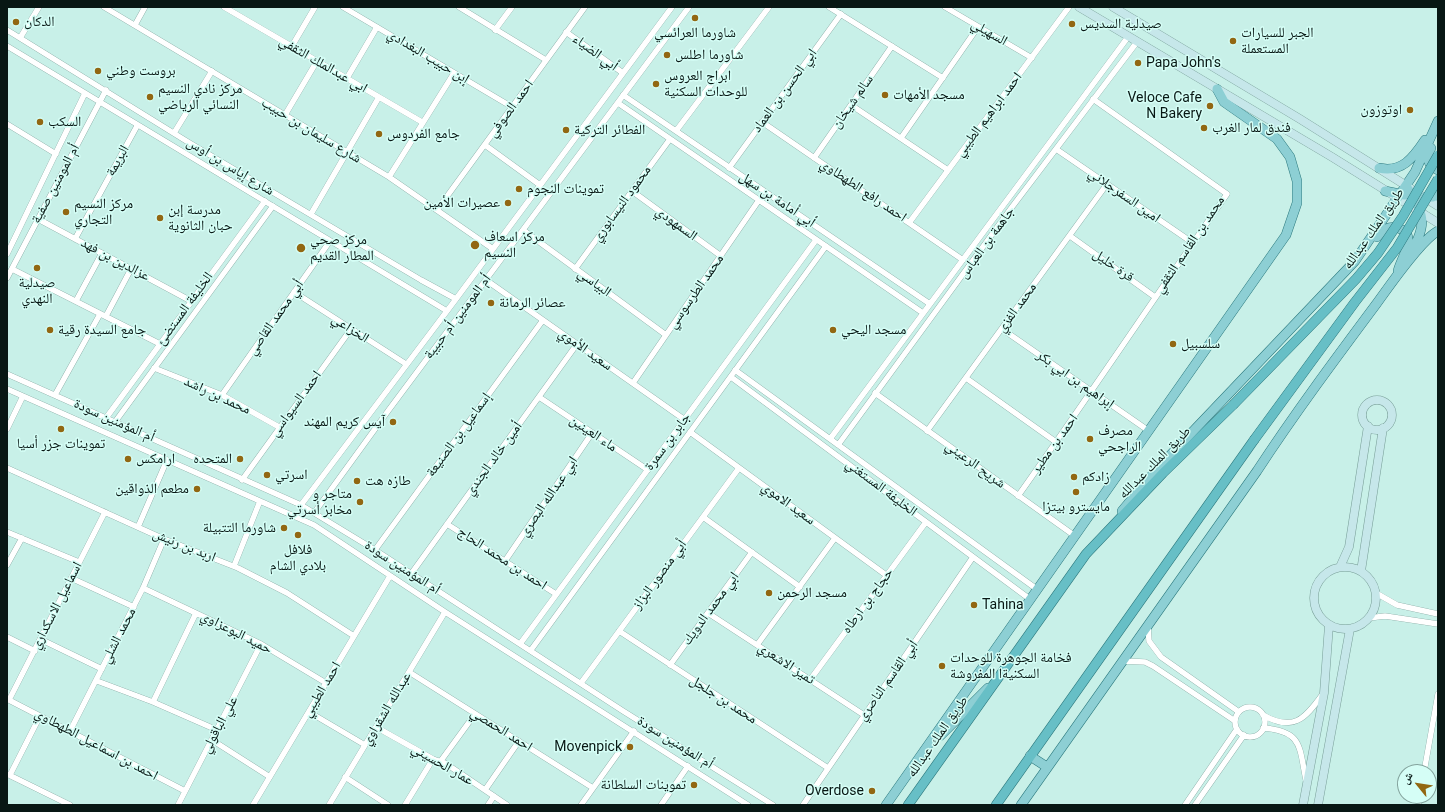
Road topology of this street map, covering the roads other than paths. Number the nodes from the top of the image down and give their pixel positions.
1 (39, 7) edge
2 (104, 7) edge
3 (145, 7) edge
4 (224, 7) edge
5 (315, 7) edge
6 (458, 7) edge
7 (512, 7) edge
8 (585, 7) edge
9 (672, 7) edge
10 (689, 7) edge
11 (769, 7) edge
12 (829, 7) edge
13 (945, 7) edge
14 (1069, 7) edge
15 (1079, 7) edge
16 (1113, 7) edge
17 (346, 8) edge
18 (841, 14) junction
19 (135, 25) junction
20 (377, 27) junction
21 (978, 27) junction
22 (7, 30) edge
23 (496, 30) junction
24 (566, 32) junction
25 (1128, 37) junction
26 (20, 38) junction
27 (1137, 42) junction
28 (7, 46) edge
29 (292, 46) junction
30 (892, 46) junction
31 (1032, 58) junction
32 (546, 60) junction
33 (317, 61) junction
34 (212, 72) junction
35 (454, 73) junction
36 (623, 73) junction
37 (347, 78) junction
38 (943, 78) junction
39 (1217, 89) junction
40 (106, 90) junction
41 (85, 93) junction
42 (623, 95) junction
43 (379, 97) junction
44 (1093, 98) junction
45 (99, 101) junction
46 (618, 103) junction
47 (851, 105) junction
48 (512, 107) junction
49 (285, 115) junction
50 (1438, 121) edge
51 (422, 122) junction
52 (762, 122) junction
53 (7, 124) edge
54 (137, 126) junction
55 (676, 131) junction
56 (1438, 132) edge
57 (174, 133) junction
58 (900, 138) junction
59 (670, 139) junction
60 (485, 145) junction
61 (1056, 149) junction
62 (346, 152) junction
63 (56, 154) junction
64 (1438, 155) edge
65 (814, 158) junction
66 (729, 168) junction
67 (1379, 168) junction
68 (948, 170) junction
69 (1438, 170) edge
70 (389, 177) junction
71 (1438, 179) edge
72 (1107, 184) junction
73 (540, 185) junction
74 (1406, 186) junction
75 (632, 192) junction
76 (1385, 192) joint
77 (1438, 194) edge
78 (1399, 197) junction
79 (1414, 197) junction
80 (1425, 198) junction
81 (759, 200) junction
82 (265, 201) junction
83 (273, 206) junction
84 (1438, 206) edge
85 (437, 210) junction
86 (311, 214) junction
87 (1422, 214) junction
88 (38, 219) junction
89 (909, 223) junction
90 (1438, 224) edge
91 (523, 230) junction
92 (1438, 231) edge
93 (1070, 236) junction
94 (75, 239) junction
95 (816, 240) junction
96 (330, 242) junction
97 (1193, 244) junction
98 (1367, 245) junction
99 (826, 246) junction
100 (493, 249) junction
101 (102, 253) junction
102 (7, 254) edge
103 (720, 256) junction
104 (963, 260) junction
105 (12, 269) junction
106 (131, 269) junction
107 (575, 269) junction
108 (1398, 274) junction
109 (7, 278) edge
110 (486, 280) junction
111 (294, 292) junction
112 (1155, 296) junction
113 (456, 299) junction
114 (76, 301) junction
115 (192, 301) junction
116 (930, 304) junction
117 (447, 311) junction
118 (923, 314) junction
119 (103, 315) junction
120 (542, 320) junction
121 (1002, 328) junction
122 (351, 329) junction
123 (666, 335) junction
124 (160, 344) junction
125 (577, 344) junction
126 (406, 364) junction
127 (154, 368) junction
128 (735, 370) junction
129 (7, 374) edge
130 (731, 377) junction
131 (966, 378) junction
132 (633, 383) junction
133 (7, 389) edge
134 (1092, 392) junction
135 (875, 393) junction
136 (56, 395) junction
137 (222, 395) junction
138 (23, 396) junction
139 (538, 397) junction
140 (106, 418) junction
141 (684, 420) junction
142 (115, 422) junction
143 (1368, 426) junction
144 (279, 427) junction
145 (7, 428) edge
146 (1383, 428) junction
147 (927, 431) junction
148 (1149, 431) junction
149 (690, 432) junction
150 (592, 433) junction
151 (830, 439) junction
152 (1056, 442) junction
153 (838, 445) junction
154 (167, 460) junction
155 (7, 468) edge
156 (739, 468) junction
157 (648, 470) junction
158 (242, 480) junction
159 (1018, 496) junction
160 (260, 501) junction
161 (301, 505) junction
162 (104, 512) junction
163 (314, 513) junction
164 (703, 517) junction
165 (926, 522) junction
166 (447, 524) junction
167 (138, 527) junction
168 (7, 532) edge
169 (1075, 536) junction
170 (22, 538) junction
171 (836, 538) junction
172 (164, 539) junction
173 (375, 550) junction
174 (752, 552) junction
175 (1086, 554) junction
176 (973, 557) junction
177 (505, 561) junction
178 (79, 562) junction
179 (7, 565) edge
180 (234, 566) junction
181 (1340, 567) junction
182 (1361, 571) junction
183 (411, 574) junction
184 (886, 575) junction
185 (390, 576) junction
186 (71, 578) junction
187 (800, 587) junction
188 (143, 588) junction
189 (1038, 590) junction
190 (1376, 592) junction
191 (556, 594) junction
192 (1031, 600) junction
193 (134, 607) junction
194 (446, 612) junction
195 (196, 613) junction
196 (708, 613) junction
197 (1438, 614) edge
198 (1368, 618) junction
199 (1438, 624) edge
200 (1329, 625) junction
201 (1148, 626) junction
202 (1350, 629) junction
203 (619, 631) junction
204 (354, 636) junction
205 (7, 637) edge
206 (40, 639) junction
207 (262, 644) junction
208 (520, 644) junction
209 (758, 645) junction
210 (531, 650) junction
211 (35, 651) junction
212 (1121, 661) junction
213 (670, 665) junction
214 (102, 669) junction
215 (409, 672) junction
216 (810, 680) junction
217 (96, 681) junction
218 (326, 683) junction
219 (581, 683) junction
220 (993, 683) junction
221 (1324, 693) junction
222 (1438, 694) edge
223 (8, 700) edge
224 (153, 702) junction
225 (309, 712) junction
226 (1239, 712) junction
227 (475, 714) junction
228 (864, 715) junction
229 (1263, 715) junction
230 (40, 716) junction
231 (1235, 721) junction
232 (376, 727) junction
233 (1263, 728) junction
234 (1237, 729) junction
235 (217, 730) junction
236 (70, 731) junction
237 (634, 732) junction
238 (1244, 735) junction
239 (212, 740) junction
240 (518, 741) junction
241 (365, 745) junction
242 (923, 753) junction
243 (1030, 756) junction
244 (433, 760) junction
245 (440, 762) junction
246 (1425, 764) edge
247 (688, 766) junction
248 (1047, 767) junction
249 (828, 768) junction
250 (8, 775) edge
251 (270, 777) junction
252 (345, 777) junction
253 (1307, 784) junction
254 (593, 788) junction
255 (485, 790) junction
256 (185, 791) junction
257 (494, 796) junction
258 (70, 805) edge
259 (178, 805) edge
260 (253, 805) edge
261 (329, 805) edge
262 (388, 805) edge
263 (405, 805) edge
264 (488, 805) edge
265 (507, 805) edge
266 (581, 805) edge
267 (661, 805) edge
268 (748, 805) edge
269 (773, 805) edge
270 (803, 805) edge
271 (886, 805) edge
272 (908, 805) edge
273 (996, 805) edge
274 (1021, 805) edge
275 (1184, 805) edge
276 (1195, 805) edge
277 (1303, 805) edge
278 (1318, 805) edge

1 - 26 street
2 - 19 street, شارع سليمان بن حبيب
3 - 19 street
4 - 29 street, ابي عبدالملك الثقفي
5 - 29 street
6 - 23 street
7 - 23 street
8 - 24 street, احمد الصوفي
9 - 36 street, أم المومنين أم حبيبة
10 - 42 street, أم المومنين أم حبيبة
11 - 55 street
12 - 18 street
13 - 21 street, السهيلي
14 - 31 street, احمد ابراهيم الطيبي
15 - 25 main road
16 - 67 main road
17 - 20 street, إبن حبيب البغدادي
18 - 30 street
18 - 52 street, ابي الحسن بن العماد
19 - 34 street, شارع سليمان بن حبيب
20 - 35 street, إبن حبيب البغدادي
20 - 37 street
21 - 31 street, السهيلي
21 - 38 street
22 - 26 street, شارع إياس بن أوس
23 - 32 street
24 - 32 street, احمد الصوفي
24 - 36 street, أبي الضياء
25 - 27 main road
25 - 104 street, جاهمة بن العباس
26 - 40 street, شارع إياس بن أوس
27 - 39 main road
27 - 44 street, جاهمة بن العباس
28 - 41 street, شارع إياس بن أوس
29 - 33 street, ابي عبدالملك الثقفي
30 - 38 street
30 - 47 street, سالم شيخان
31 - 68 street, احمد ابراهيم الطيبي
32 - 48 street, احمد الصوفي
33 - 37 street, ابي عبدالملك الثقفي
33 - 49 street
34 - 49 street, شارع سليمان بن حبيب
34 - 57 street
35 - 48 street, إبن حبيب البغدادي
35 - 51 street
36 - 73 street, أم المومنين أم حبيبة
37 - 43 street, ابي عبدالملك الثقفي
38 - 58 street
39 - 76 main road
39 - 148 main road
40 - 45 street, أم المومنين صفية
40 - 57 street, شارع إياس بن أوس
41 - 45 street, شارع إياس بن أوس
41 - 63 street, أم المومنين صفية
42 - 46 street, أم المومنين أم حبيبة
42 - 55 street, أبي أمامة بن سهل
43 - 51 street, ابي عبدالملك الثقفي
43 - 62 street
44 - 61 street, جاهمة بن العباس
44 - 97 street, محمد بن القاسم الثقفي
45 - 54 street, شارع إياس بن أوس
45 - 88 street, أم المومنين صفية
46 - 59 street, أبي أمامة بن سهل
46 - 91 street, أم المومنين أم حبيبة
47 - 58 street
47 - 65 street, سالم شيخان
48 - 60 street, احمد الصوفي
49 - 62 street, شارع سليمان بن حبيب
50 - 67 main road
50 - 74 main road
51 - 70 street
52 - 65 street, احمد رافع الطهطاوي
52 - 66 street, ابي الحسن بن العماد
53 - 63 street
54 - 82 street, شارع إياس بن أوس
54 - 94 street, البريمة
55 - 66 street, أبي أمامة بن سهل
56 - 69 main road
57 - 86 street, شارع إياس بن أوس
58 - 68 street
59 - 75 street, محمود النيسابوري
59 - 81 street, أبي أمامة بن سهل
60 - 73 street
60 - 85 street, احمد الصوفي
61 - 72 street, امين السفرجلاني
61 - 135 street, جاهمة بن العباس
62 - 70 street, شارع سليمان بن حبيب
62 - 86 street
63 - 102 street, أم المومنين صفية
64 - 175 highway, طريق الملك عبدالله, bridge
65 - 89 street, احمد رافع الطهطاوي
66 - 116 street, أبي أمامة بن سهل
67 - 74 main road
68 - 89 street, احمد ابراهيم الطيبي
70 - 85 street, شارع سليمان بن حبيب
71 - 243 highway, bridge
72 - 93 street, محمد الفزي
72 - 97 street, امين السفرجلاني
73 - 100 street, أم المومنين أم حبيبة
74 - 78 main road
74 - 79 main road
74 - 80 main road
75 - 103 street, السمهودي
75 - 107 street, محمود النيسابوري
76 - 78 main road
77 - 80 main road
78 - 79 main road
78 - 87 main road
78 - 98 main road
79 - 80 main road
79 - 87 main road
80 - 84 main road
81 - 95 street, أبي أمامة بن سهل
81 - 103 street, محمد الطرسوسي
82 - 83 street, شارع إياس بن أوس
82 - 115 street, الخليفة المستضئ
83 - 96 street, شارع إياس بن أوس
83 - 127 street, الخليفة المستضئ
85 - 100 street, شارع سليمان بن حبيب
86 - 113 street, شارع إياس بن أوس
87 - 90 main road
87 - 108 main road
88 - 94 street, عزالدين بن فهد
88 - 105 street, أم المومنين صفية
89 - 104 street, احمد رافع الطهطاوي
91 - 107 street, البياسي
91 - 110 street, أم المومنين أم حبيبة
92 - 108 main road
93 - 112 street, قرة خليل
93 - 121 street, محمد الفزي
94 - 101 street, عزالدين بن فهد
95 - 99 street, أبي أمامة بن سهل
95 - 141 street, جابر بن سمرة
96 - 111 street, أبي محمد القاصي
96 - 117 street, شارع إياس بن أوس
97 - 112 street, محمد بن القاسم الثقفي
98 - 108 main road
98 - 175 main road
99 - 118 street, أبي أمامة بن سهل
99 - 128 street, جابر بن سمرة
100 - 113 street, أم المومنين أم حبيبة
101 - 106 street, عزالدين بن فهد
101 - 114 street
103 - 123 street, محمد الطرسوسي
104 - 116 street, جاهمة بن العباس
105 - 109 street, أم المومنين صفية
105 - 114 street
106 - 115 street, عزالدين بن فهد
106 - 119 street
107 - 123 street, البياسي
108 - 201 main road
110 - 120 street, سعيد الأموي
110 - 163 street, أم المومنين أم حبيبة
111 - 122 street, الخزاعي
111 - 137 street, أبي محمد القاصي
112 - 134 street, محمد بن القاسم الثقفي
113 - 117 street, أم المومنين أم حبيبة
114 - 119 street
115 - 124 street, الخليفة المستضئ
116 - 118 street, جاهمة بن العباس
117 - 126 street, أم المومنين أم حبيبة
118 - 151 street, جاهمة بن العباس
119 - 124 street
119 - 136 street
120 - 125 street, سعيد الأموي
120 - 173 street, إسماعيل بن الصنيعة
121 - 131 street, محمد الفزي
121 - 134 street, إبراهيم بن ابي بكر
122 - 126 street, الخزاعي
122 - 144 street, احمد السيواسي
123 - 132 street, محمد الطرسوسي
124 - 140 street, الخليفة المستضئ
125 - 132 street, سعيد الأموي
125 - 139 street, أمين خالد الجندي
126 - 161 street, أم المومنين أم حبيبة
127 - 137 street, محمد بن راشد
127 - 142 street, الخليفة المستضئ
128 - 130 street, جابر بن سمرة
128 - 151 street, الخليفة المستغني
129 - 136 street, أم المؤمنين سودة
130 - 149 street, جابر بن سمرة
130 - 165 street, الخليفة المستغني
131 - 147 street, محمد الفزي
131 - 152 street
132 - 141 street, سعيد الأموي
133 - 138 street, أم المؤمنين سودة
134 - 148 street, إبراهيم بن ابي بكر
134 - 152 street, احمد بن مطير
135 - 147 street, شريح الرعيني
135 - 153 street, جاهمة بن العباس
136 - 140 street, أم المؤمنين سودة
137 - 144 street, محمد بن راشد
138 - 145 street
138 - 154 street, أم المؤمنين سودة
139 - 150 street, ماء العينين
139 - 166 street, أمين خالد الجندي
140 - 142 street, أم المؤمنين سودة
141 - 157 street, جابر بن سمرة
142 - 158 street, أم المؤمنين سودة
143 - 146 main road
143 - 146 main road
143 - 181 main road
144 - 158 street, احمد السيواسي
146 - 182 main road
147 - 159 street, شريح الرعيني
148 - 169 main road
149 - 156 street, سعيد الاموي
149 - 210 street, جابر بن سمرة
150 - 157 street, ماء العينين
150 - 177 street, ابي عبدالله البصري
151 - 153 street, الخليفة المستغني
152 - 159 street, احمد بن مطير
153 - 189 street, الخليفة المستغني
154 - 160 street, أم المؤمنين سودة
154 - 167 street
155 - 162 street, اربد بن رنيش
156 - 164 street, أبي منصور البزاز
156 - 171 street, سعيد الاموي
157 - 191 street, جابر بن سمرة
158 - 161 street, أم المؤمنين سودة
159 - 169 street, شريح الرعيني
160 - 180 street
160 - 185 street, أم المؤمنين سودة
161 - 163 street, أم المؤمنين سودة
162 - 167 street, اربد بن رنيش
162 - 178 street, اسماعيل الاسكداري
163 - 173 street, أم المؤمنين سودة
164 - 174 street
164 - 203 street, أبي منصور البزاز
165 - 176 street, الخليفة المستغني
165 - 184 street, حجاج بن ارطاه
166 - 177 street, احمد بن محمد الحاج
166 - 183 street, أمين خالد الجندي
167 - 172 street, اربد بن رنيش
168 - 170 street
169 - 189 main road
170 - 178 street
170 - 179 street
171 - 184 street, سعيد الاموي
171 - 187 street
172 - 180 street, اربد بن رنيش
172 - 188 street, محمد الشلي
173 - 183 street, أم المؤمنين سودة
174 - 187 street
174 - 196 street, ابي محمد الدويك
175 - 220 highway, طريق الملك عبدالله
176 - 192 street, الخليفة المستغني
176 - 228 street, أبي القاسم الناصري
177 - 191 street, احمد بن محمد الحاج
178 - 186 street, اسماعيل الاسكداري
180 - 204 street, اربد بن رنيش
181 - 182 main road
181 - 200 main road
182 - 190 main road
183 - 208 street, أم المؤمنين سودة
184 - 216 street, حجاج بن ارطاه
185 - 194 street, أم المؤمنين سودة
185 - 204 street, احمد الطيبي
186 - 193 street
186 - 206 street, اسماعيل الاسكداري
187 - 209 street
188 - 193 street, محمد الشلي
188 - 195 street, حميد البوعزاوي
189 - 192 main road
190 - 197 street
190 - 198 main road
191 - 208 street, جابر بن سمرة
192 - 242 main road
193 - 214 street, محمد الشلي
194 - 215 street, عبدالله الشقراوي
194 - 237 street, أم المؤمنين سودة
195 - 207 street, حميد البوعزاوي
195 - 224 street
196 - 209 street, تميز الاشعري
196 - 213 street, ابي محمد الدويك
198 - 199 street
198 - 202 main road
200 - 202 main road
200 - 221 main road
201 - 212 main road
201 - 226 street
202 - 278 main road
203 - 213 street, محمد بن جلجل
203 - 219 street, أبي منصور البزاز
204 - 218 street, احمد الطيبي
205 - 211 street
206 - 211 street, اسماعيل الاسكداري
206 - 214 street
207 - 218 street, حميد البوعزاوي
207 - 235 street, علي الباقولي
208 - 210 street, أم المؤمنين سودة
209 - 216 street, تميز الاشعري
210 - 219 street, أم المؤمنين سودة
211 - 223 street, اسماعيل الاسكداري
212 - 231 street
212 - 248 main road
213 - 249 street, محمد بن جلجل
214 - 217 street, محمد الشلي
215 - 227 street, احمد الحمصي
215 - 232 street, عبدالله الشقراوي
216 - 228 street, تميز الاشعري
217 - 224 street
217 - 236 street, محمد الشلي
218 - 225 street, احمد الطيبي
219 - 269 street, أم المؤمنين سودة
220 - 242 main road
220 - 272 highway, طريق الملك عبدالله
221 - 229 street
221 - 253 main road
222 - 246 street
223 - 230 street, احمد بن اسماعيل الطهطاوي
224 - 235 street
225 - 241 street
225 - 251 street, احمد الطيبي
226 - 229 street
226 - 231 street
227 - 240 street, احمد الحمصي
227 - 245 street
228 - 249 street, أبي القاسم الناصري
229 - 233 street
230 - 236 street, احمد بن اسماعيل الطهطاوي
230 - 250 street
231 - 234 street
232 - 241 street, عبدالله الشقراوي
232 - 244 street, عمار الحسيني
233 - 238 street
233 - 253 street
234 - 238 street
234 - 275 street
235 - 239 street, علي الباقولي
236 - 256 street, احمد بن اسماعيل الطهطاوي
237 - 247 street, أم المؤمنين سودة
237 - 254 street
238 - 276 street
239 - 251 street
239 - 256 street, علي الباقولي
240 - 254 street, احمد الحمصي
240 - 255 street
241 - 252 street, عبدالله الشقراوي
242 - 271 main road
243 - 248 main road
243 - 273 highway
244 - 245 street, عمار الحسيني
244 - 263 street
245 - 255 street, عمار الحسيني
247 - 267 street
247 - 268 street, أم المؤمنين سودة
248 - 274 main road
249 - 270 street, أبي القاسم الناصري
250 - 258 street
251 - 260 street, احمد الطيبي
252 - 261 street, عبدالله الشقراوي
252 - 262 street
253 - 277 main road
254 - 266 street
255 - 257 street, عمار الحسيني
256 - 259 street, علي الباقولي
257 - 264 street
257 - 265 street, عمار الحسيني

